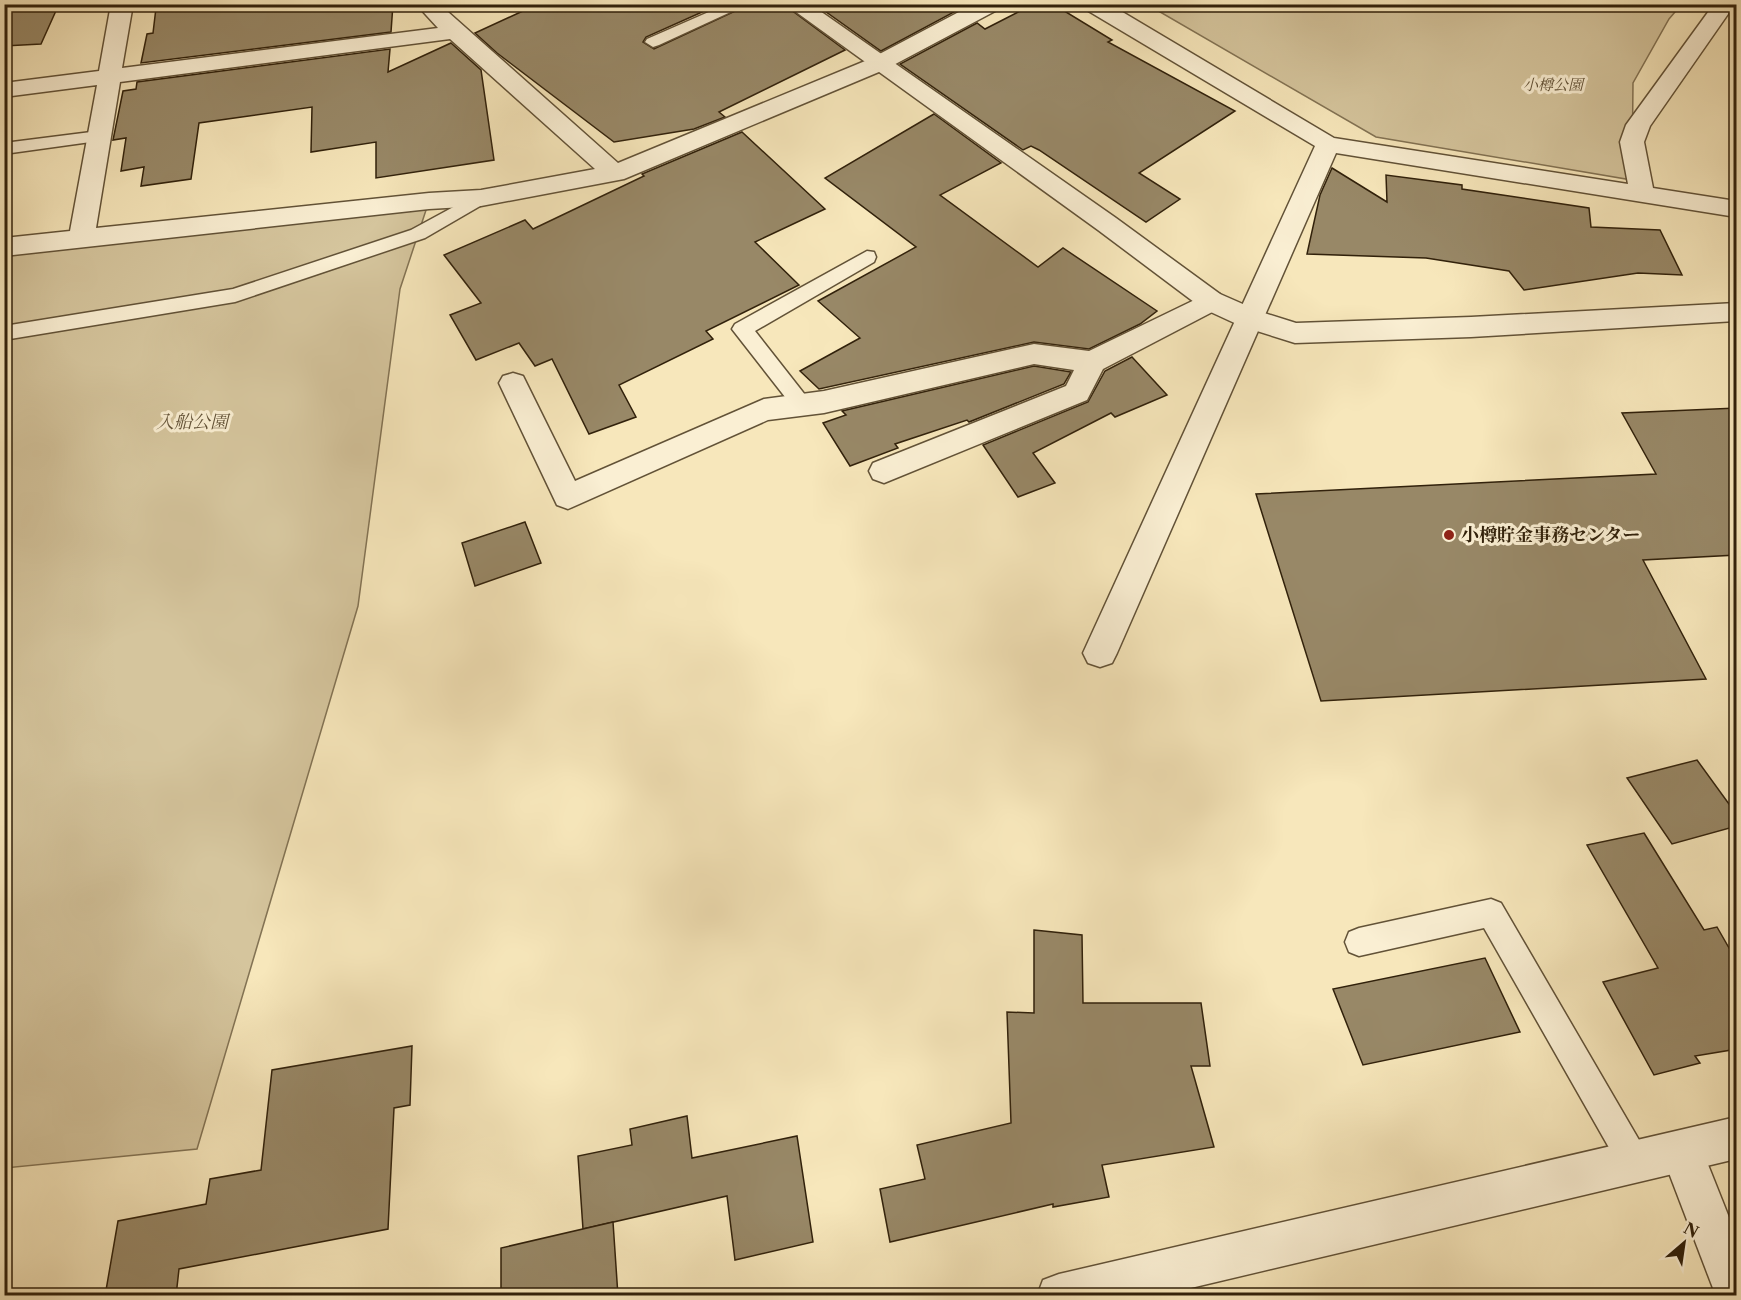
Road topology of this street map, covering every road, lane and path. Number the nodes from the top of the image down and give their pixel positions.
1 (122, 4) edge
2 (426, 4) edge
3 (741, 4) edge
4 (795, 4) edge
5 (991, 4) edge
6 (1094, 4) edge
7 (1725, 4) edge
8 (455, 32) junction
9 (652, 42) dead end
10 (878, 64) junction
11 (109, 76) junction
12 (4, 90) edge
13 (99, 136) junction
14 (1328, 144) junction
15 (4, 149) edge
16 (615, 173) junction
17 (1642, 194) junction
18 (481, 198) junction
19 (1737, 209) edge
20 (82, 237) junction
21 (4, 247) edge
22 (867, 257) dead end
23 (1211, 301) junction
24 (1737, 312) edge
25 (1251, 320) junction
26 (4, 333) edge
27 (1092, 362) junction
28 (513, 383) dead end
29 (803, 405) junction
30 (884, 471) dead end
31 (1100, 653) dead end
32 (1359, 942) dead end
33 (1737, 1138) edge
34 (1682, 1152) junction
35 (1635, 1163) junction
36 (1117, 1289) edge
37 (1737, 1289) edge
38 (1059, 1296) edge

1 - 11 street
2 - 8 street
3 - 9 lane
4 - 10 street
5 - 10 street
6 - 14 street
7 - 17 street
8 - 11 street
8 - 16 street
10 - 16 street
10 - 23 street
11 - 12 street
11 - 13 street
13 - 15 lane
13 - 20 street
14 - 17 street
14 - 25 street
16 - 18 street
17 - 19 street
18 - 20 street
18 - 26 lane
20 - 21 street
22 - 29 lane
23 - 25 street
23 - 27 street
24 - 25 street
25 - 31 street
27 - 29 street
27 - 30 street
28 - 29 street
32 - 35 lane
33 - 34 street
34 - 35 street
34 - 37 street
35 - 36 street
36 - 38 street

